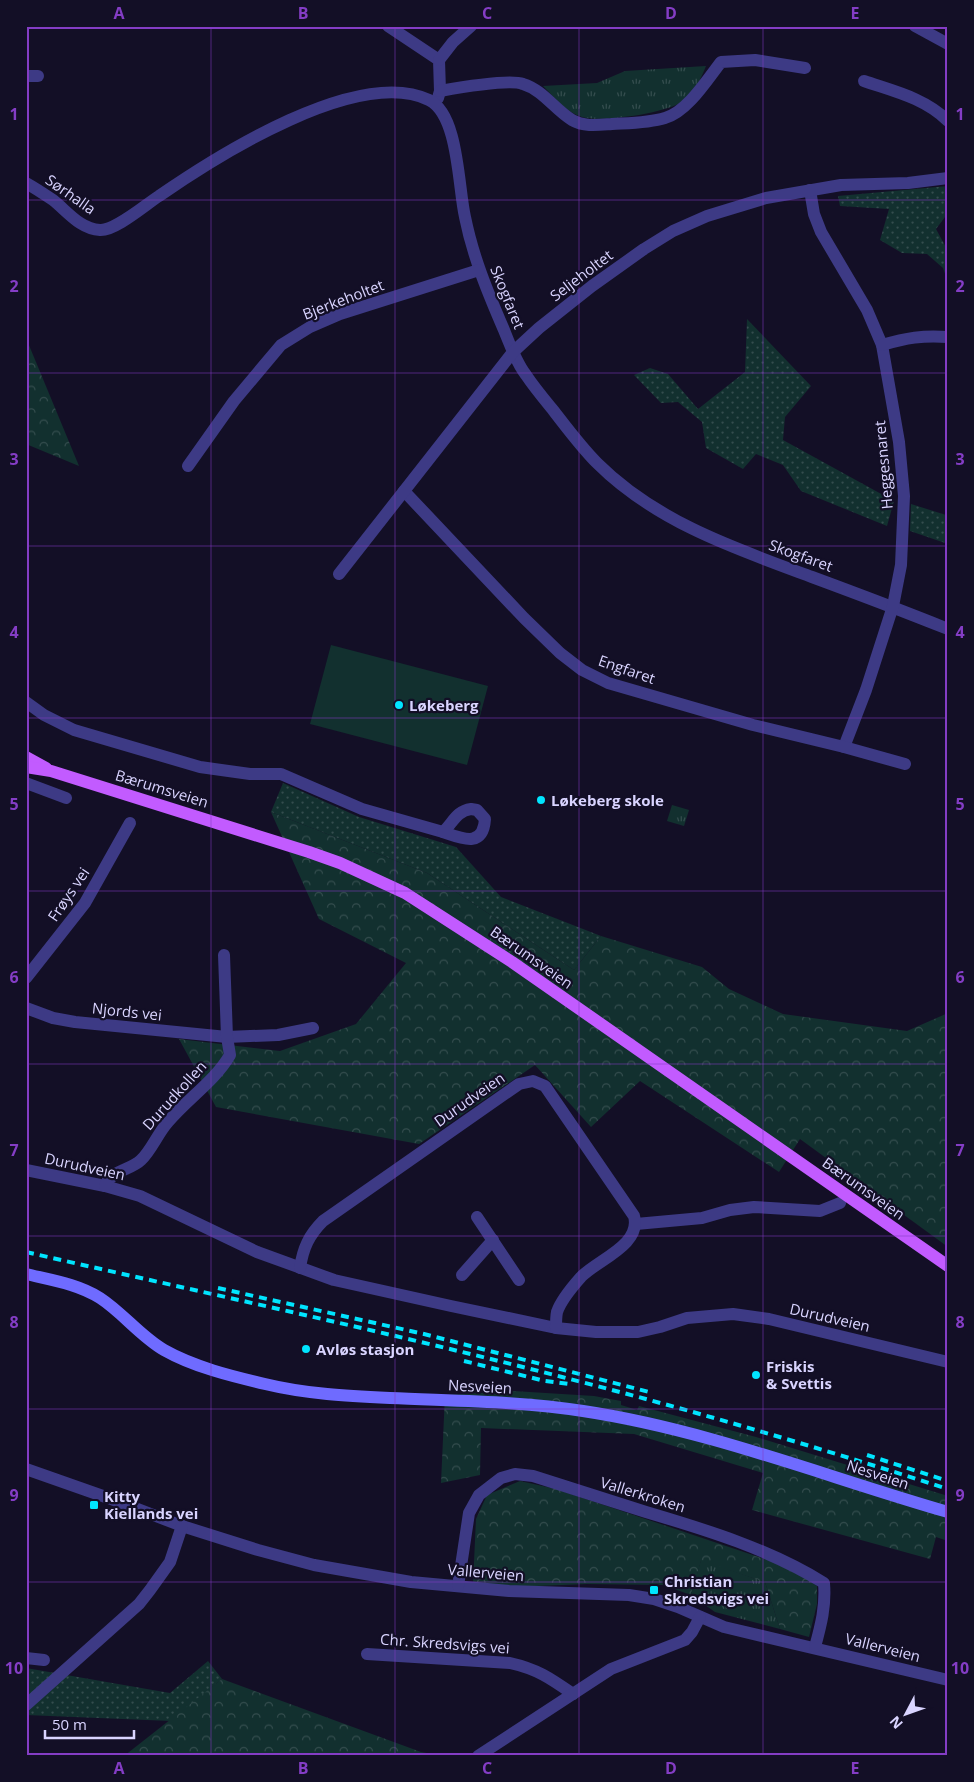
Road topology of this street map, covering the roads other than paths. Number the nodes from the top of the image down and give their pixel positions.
1 (388, 26) edge
2 (471, 26) edge
3 (915, 26) edge
4 (948, 44) edge
5 (439, 60) junction
6 (805, 68) dead end
7 (864, 81) dead end
8 (440, 91) junction
9 (436, 105) junction
10 (948, 121) edge
11 (948, 178) edge
12 (26, 183) edge
13 (810, 190) junction
14 (479, 270) junction
15 (948, 336) edge
16 (882, 345) junction
17 (513, 352) junction
18 (188, 466) dead end
19 (404, 491) junction
20 (340, 574) dead end
21 (893, 606) junction
22 (948, 629) edge
23 (26, 702) edge
24 (844, 746) junction
25 (26, 757) edge
26 (904, 764) dead end
27 (26, 767) edge
28 (50, 771) junction
29 (26, 783) edge
30 (66, 798) dead end
31 (130, 823) dead end
32 (443, 832) dead end
33 (224, 955) dead end
34 (26, 978) edge
35 (26, 1008) edge
36 (313, 1028) dead end
37 (227, 1037) junction
38 (26, 1170) edge
39 (105, 1186) junction
40 (840, 1203) dead end
41 (477, 1217) dead end
42 (636, 1224) junction
43 (493, 1240) junction
44 (947, 1266) edge
45 (300, 1268) junction
46 (26, 1274) edge
47 (462, 1275) dead end
48 (519, 1280) dead end
49 (556, 1328) junction
50 (948, 1362) edge
51 (26, 1469) edge
52 (948, 1512) edge
53 (182, 1526) junction
54 (458, 1586) junction
55 (700, 1617) junction
56 (815, 1647) junction
57 (367, 1654) dead end
58 (26, 1658) edge
59 (44, 1660) dead end
60 (948, 1680) edge
61 (573, 1694) junction
62 (26, 1705) edge
63 (478, 1756) edge

1 - 5 street
2 - 5 street
3 - 4 street
5 - 8 street
6 - 8 street
7 - 10 street
8 - 9 street
9 - 12 street, Sørhalla
9 - 14 street, Skogfaret
11 - 13 street, Seljeholtet
13 - 16 street, Heggesnaret
13 - 17 street, Seljeholtet
14 - 17 street, Skogfaret
14 - 18 street, Bjerkeholtet
15 - 16 street
16 - 21 street, Heggesnaret
17 - 19 street, Seljeholtet
17 - 21 street, Skogfaret
19 - 20 street, Seljeholtet
19 - 24 street, Engfaret
21 - 22 street, Skogfaret
21 - 24 street, Heggesnaret
23 - 32 street
24 - 26 street, Engfaret
25 - 28 main road, Bærumsveien
27 - 28 main road, Bærumsveien
28 - 44 main road, Bærumsveien
29 - 30 street
31 - 34 street, Frøys vei
33 - 37 street
35 - 37 street, Njords vei
36 - 37 street, Njords vei
37 - 39 street, Durudkollen
38 - 39 street, Durudveien
39 - 45 street, Durudveien
40 - 42 street
41 - 43 street
42 - 45 street, Durudveien
42 - 49 street
43 - 47 street
43 - 48 street
45 - 49 street, Durudveien
46 - 52 street, Nesveien
49 - 50 street, Durudveien
51 - 53 street, Vallerveien
53 - 54 street, Vallerveien
53 - 62 street
54 - 55 street, Vallerveien
54 - 56 street, Vallerkroken
55 - 56 street, Vallerveien
55 - 61 street
56 - 60 street, Vallerveien
57 - 61 street, Chr. Skredsvigs vei
58 - 59 street
61 - 63 street

